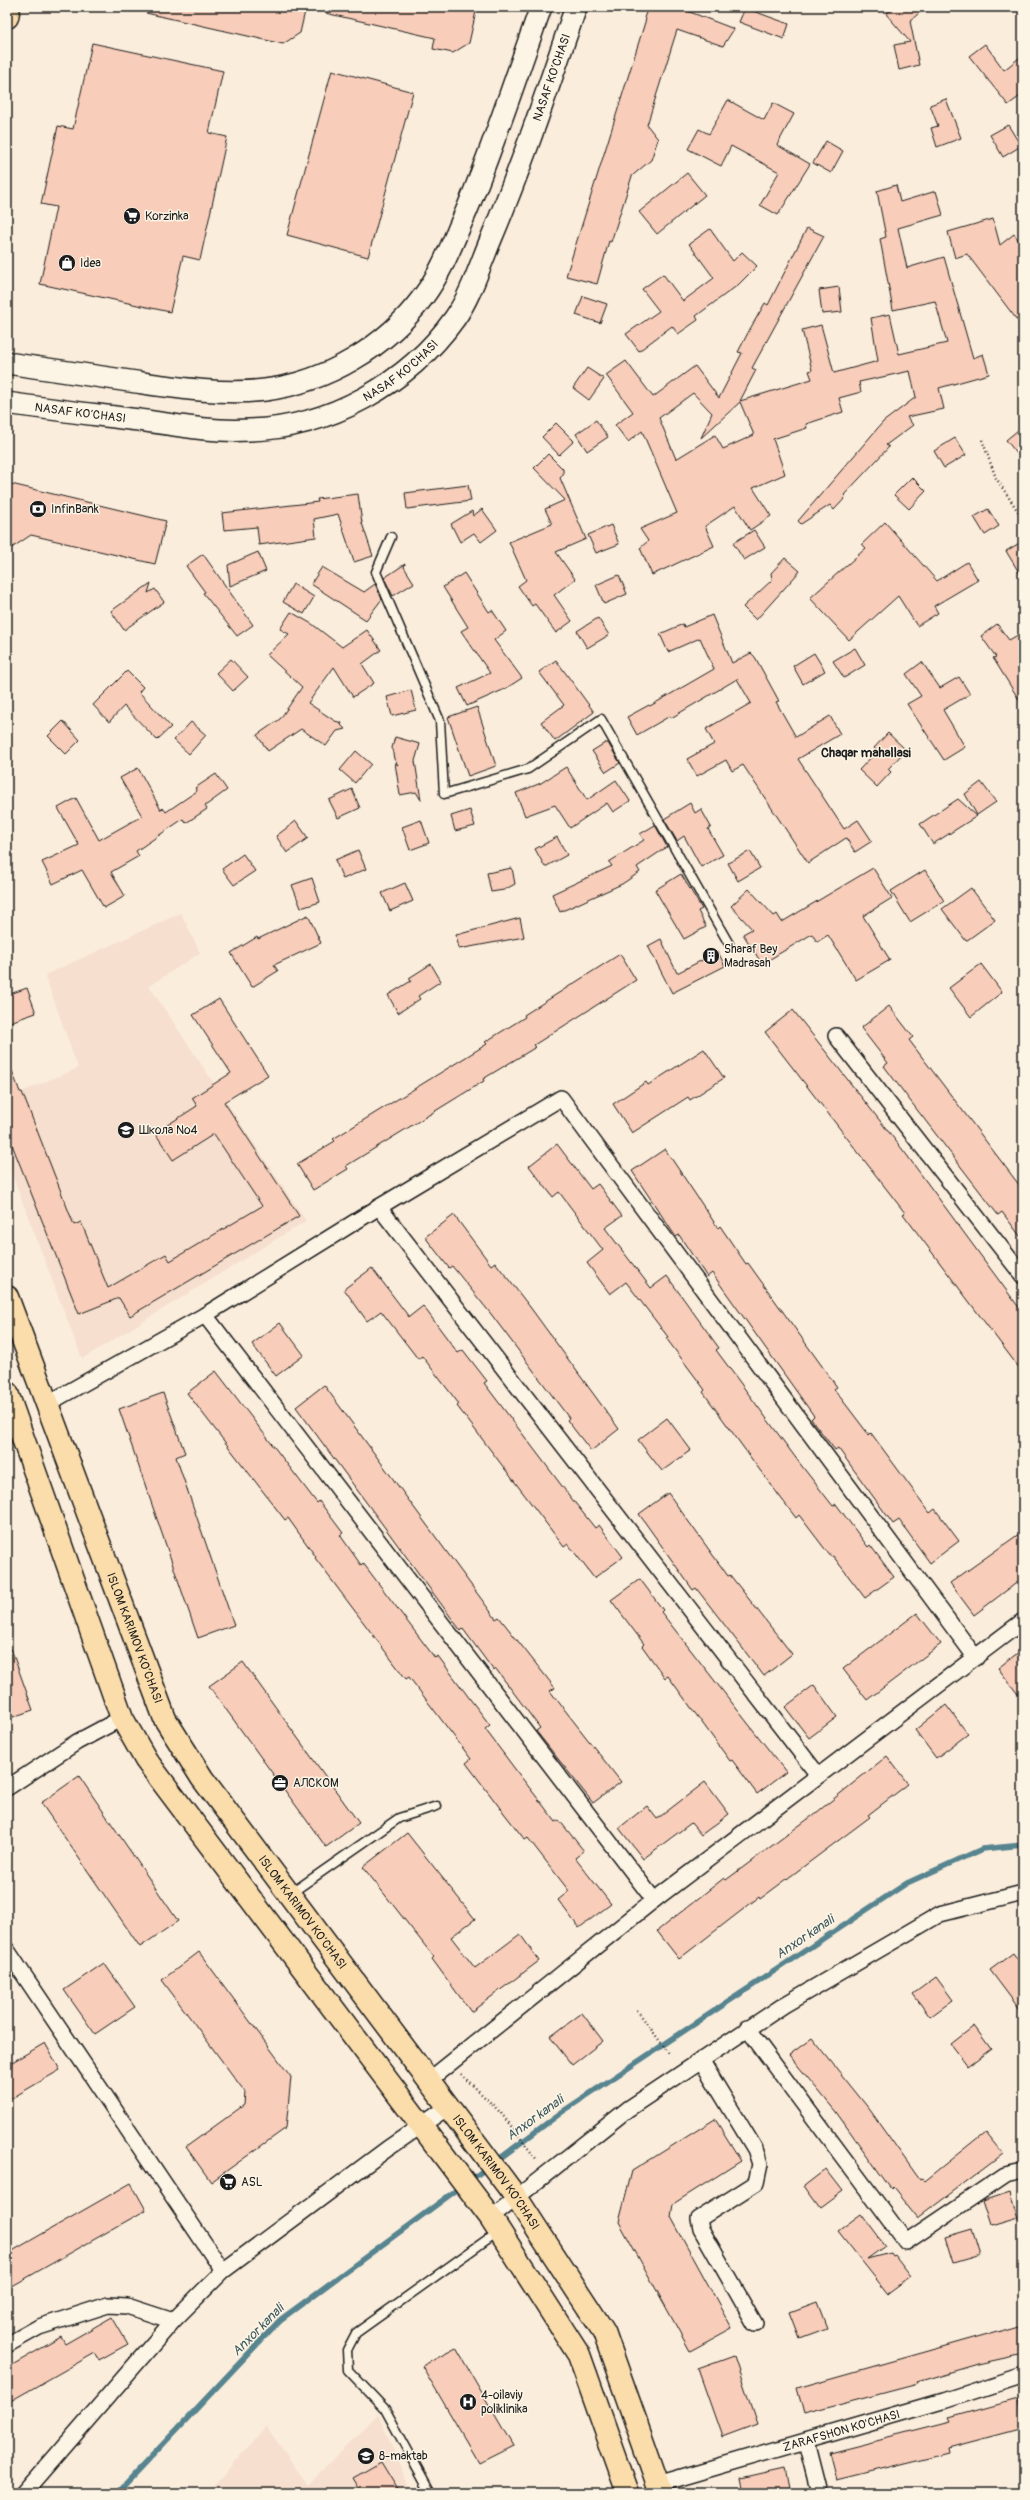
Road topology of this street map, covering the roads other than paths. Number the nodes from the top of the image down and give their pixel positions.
1 (9, 7) edge
2 (541, 7) edge
3 (576, 7) edge
4 (7, 17) edge
5 (529, 40) junction
6 (561, 50) junction
7 (7, 363) edge
8 (7, 403) edge
9 (391, 537) dead end
10 (730, 944) dead end
11 (836, 1036) dead end
12 (379, 1207) junction
13 (1023, 1276) edge
14 (7, 1297) edge
15 (205, 1315) junction
16 (7, 1393) edge
17 (47, 1404) junction
18 (1023, 1621) edge
19 (976, 1658) junction
20 (122, 1718) junction
21 (818, 1775) junction
22 (7, 1788) edge
23 (437, 1806) dead end
24 (1023, 1893) edge
25 (289, 1895) junction
26 (654, 1900) junction
27 (7, 1950) edge
28 (747, 2028) junction
29 (701, 2060) junction
30 (428, 2081) junction
31 (448, 2107) junction
32 (422, 2125) junction
33 (1023, 2171) edge
34 (516, 2197) junction
35 (495, 2224) junction
36 (223, 2271) junction
37 (173, 2321) junction
38 (755, 2324) dead end
39 (7, 2345) edge
40 (1023, 2375) edge
41 (806, 2442) junction
42 (660, 2488) edge
43 (24, 2493) edge
44 (431, 2493) edge
45 (628, 2493) edge
46 (818, 2493) edge

1 - 4 main road
2 - 5 main road
3 - 6 main road, NASAF KO‘CHASI
5 - 6 main road
5 - 7 main road
6 - 8 main road, NASAF KO‘CHASI
9 - 10 lane
11 - 13 street
12 - 15 street
12 - 19 street
12 - 21 street
14 - 17 main road, ISLOM KARIMOV KO‘CHASI
15 - 17 street
15 - 26 street
16 - 20 main road
17 - 25 main road, ISLOM KARIMOV KO‘CHASI
18 - 19 street
19 - 21 street
20 - 22 street
20 - 32 main road
21 - 26 street
23 - 25 lane
24 - 28 street
25 - 30 main road, ISLOM KARIMOV KO‘CHASI
26 - 30 street
27 - 36 street
28 - 29 street
28 - 33 street
29 - 34 street
29 - 38 street
30 - 31 main road, ISLOM KARIMOV KO‘CHASI
31 - 32 street
31 - 34 main road, ISLOM KARIMOV KO‘CHASI
32 - 35 main road
32 - 36 street
34 - 35 street
34 - 42 main road, ISLOM KARIMOV KO‘CHASI
35 - 44 lane
35 - 45 main road
36 - 37 street
37 - 39 street
37 - 43 street
40 - 41 street, ZARAFSHON KO'CHASI
41 - 42 street, ZARAFSHON KO'CHASI
41 - 46 street

